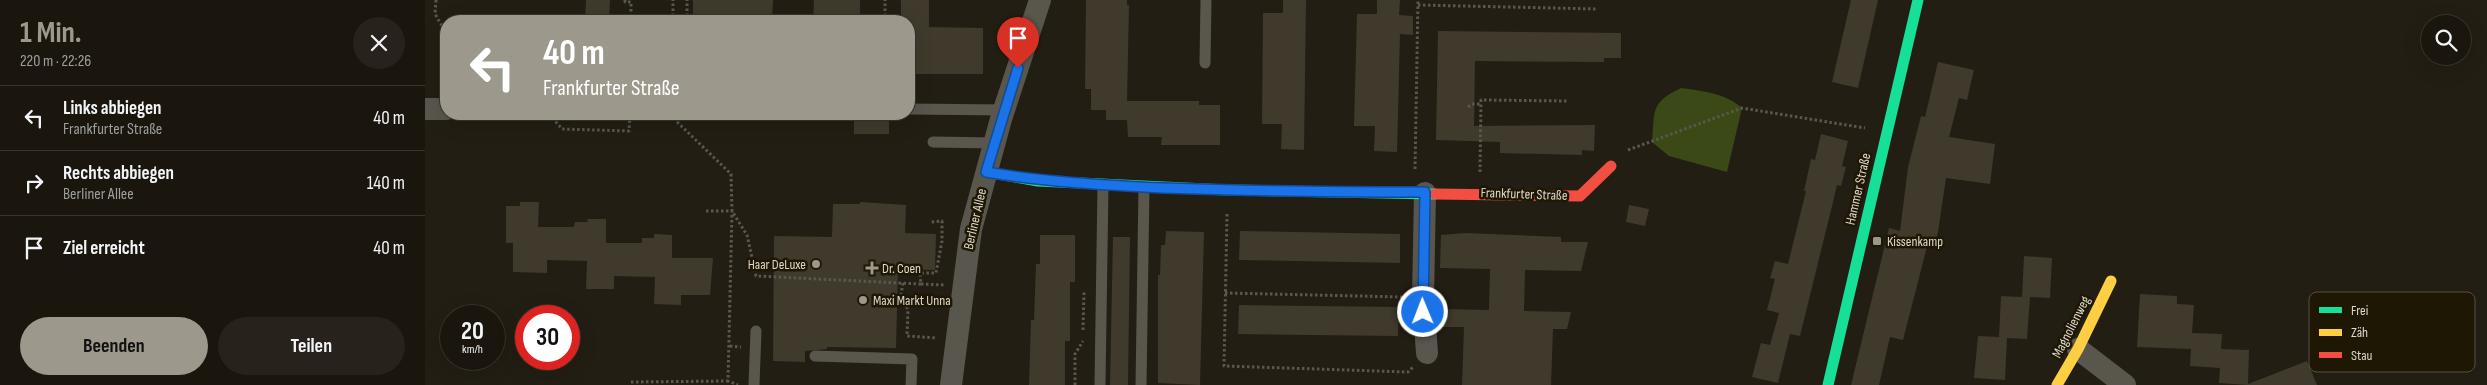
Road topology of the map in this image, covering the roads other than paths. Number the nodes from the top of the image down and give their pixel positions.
1 (1040, 0) edge
2 (1207, 0) edge
3 (1918, 0) edge
4 (1205, 62) dead end
5 (425, 109) edge
6 (440, 109) edge
7 (915, 109) edge
8 (1005, 110) junction
9 (933, 142) dead end
10 (994, 143) junction
11 (1611, 166) road end
12 (986, 172) junction
13 (1103, 185) junction
14 (1144, 187) junction
15 (1420, 192) junction
16 (2111, 281) dead end
17 (756, 331) dead end
18 (2079, 349) junction
19 (1427, 353) road end
20 (815, 356) dead end
21 (754, 385) edge
22 (911, 385) edge
23 (951, 385) edge
24 (1100, 385) edge
25 (1141, 385) edge
26 (1828, 385) edge
27 (2057, 385) edge
28 (2125, 385) edge

1 - 8 street, Berliner Allee
2 - 4 lane
3 - 26 street, Hammer Straße
5 - 6 street
7 - 8 lane
8 - 10 street, Berliner Allee
9 - 10 lane
10 - 12 street, Berliner Allee
11 - 15 street, Frankfurter Straße
12 - 13 street, Frankfurter Straße
12 - 23 street, Berliner Allee
13 - 14 street, Frankfurter Straße
13 - 24 lane
14 - 15 street, Frankfurter Straße
14 - 25 lane
15 - 19 street
16 - 18 street, Magnolienweg
17 - 21 lane
18 - 27 street, Magnolienweg
18 - 28 street
20 - 22 lane

